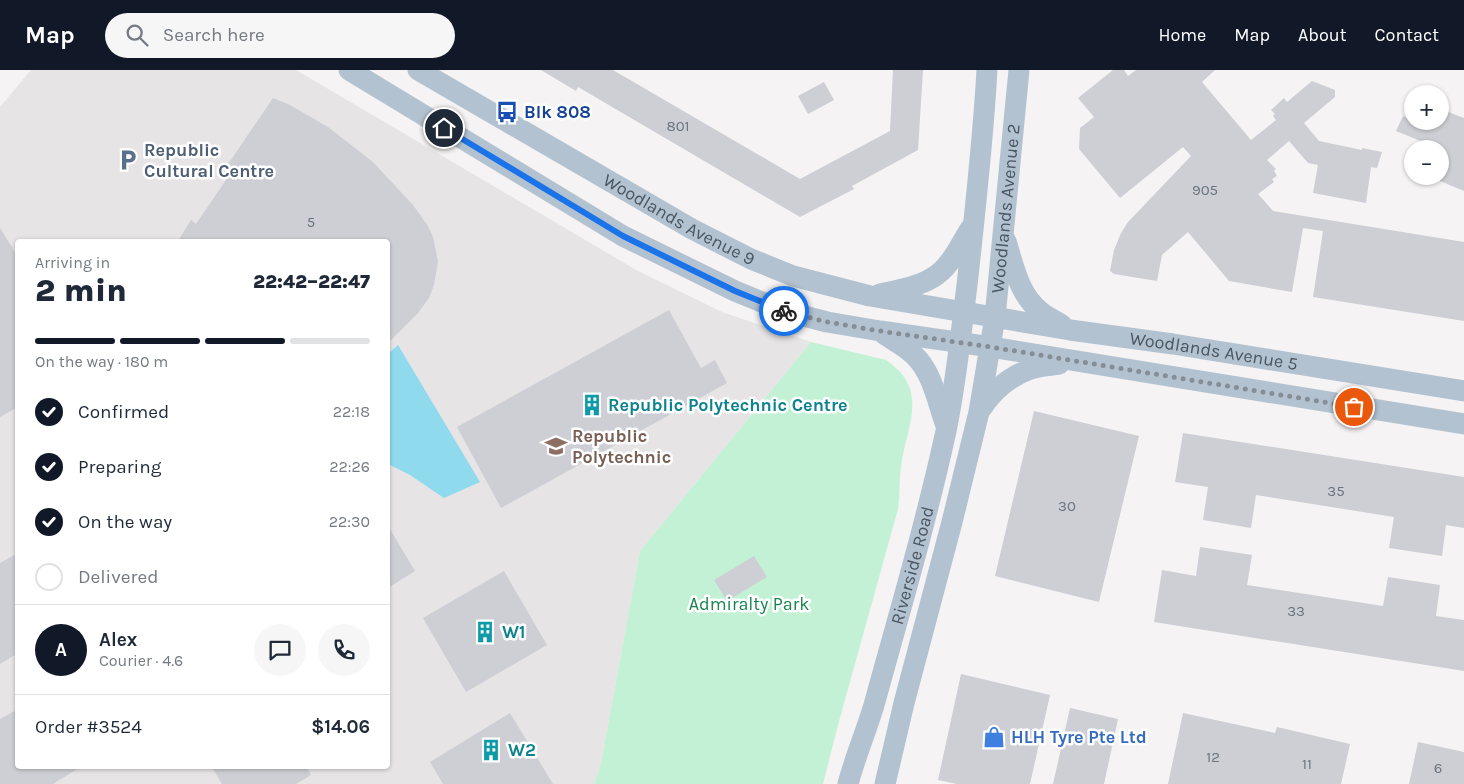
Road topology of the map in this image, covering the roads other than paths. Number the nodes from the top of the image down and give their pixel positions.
1 (349, 70) edge
2 (418, 70) edge
3 (987, 70) edge
4 (1019, 70) edge
5 (974, 221) junction
6 (1003, 232) junction
7 (870, 296) junction
8 (964, 312) junction
9 (995, 317) junction
10 (1070, 330) junction
11 (880, 331) junction
12 (960, 343) junction
13 (991, 347) junction
14 (1079, 361) junction
15 (1464, 391) edge
16 (979, 412) junction
17 (1464, 424) edge
18 (946, 428) junction
19 (848, 784) edge
20 (885, 784) edge

1 - 11 main road
2 - 7 main road, Woodlands Avenue 9
3 - 5 main road, Woodlands Avenue 2
4 - 6 main road, Woodlands Avenue 2
5 - 7 main road
5 - 8 main road, Woodlands Avenue 2
6 - 9 main road, Woodlands Avenue 2
6 - 10 main road
7 - 8 main road, Woodlands Avenue 9
8 - 9 main road, Woodlands Avenue 5
8 - 12 main road, Woodlands Avenue 2
9 - 10 main road, Woodlands Avenue 5
9 - 13 main road, Woodlands Avenue 2
10 - 15 main road, Woodlands Avenue 5
11 - 12 main road
11 - 18 main road
12 - 13 main road, Woodlands Avenue 5
12 - 18 main road, Riverside Road
13 - 14 main road, Woodlands Avenue 5
13 - 16 main road, Riverside Road
14 - 16 main road
14 - 17 main road, Woodlands Avenue 5
16 - 20 main road, Riverside Road
18 - 19 main road, Riverside Road

